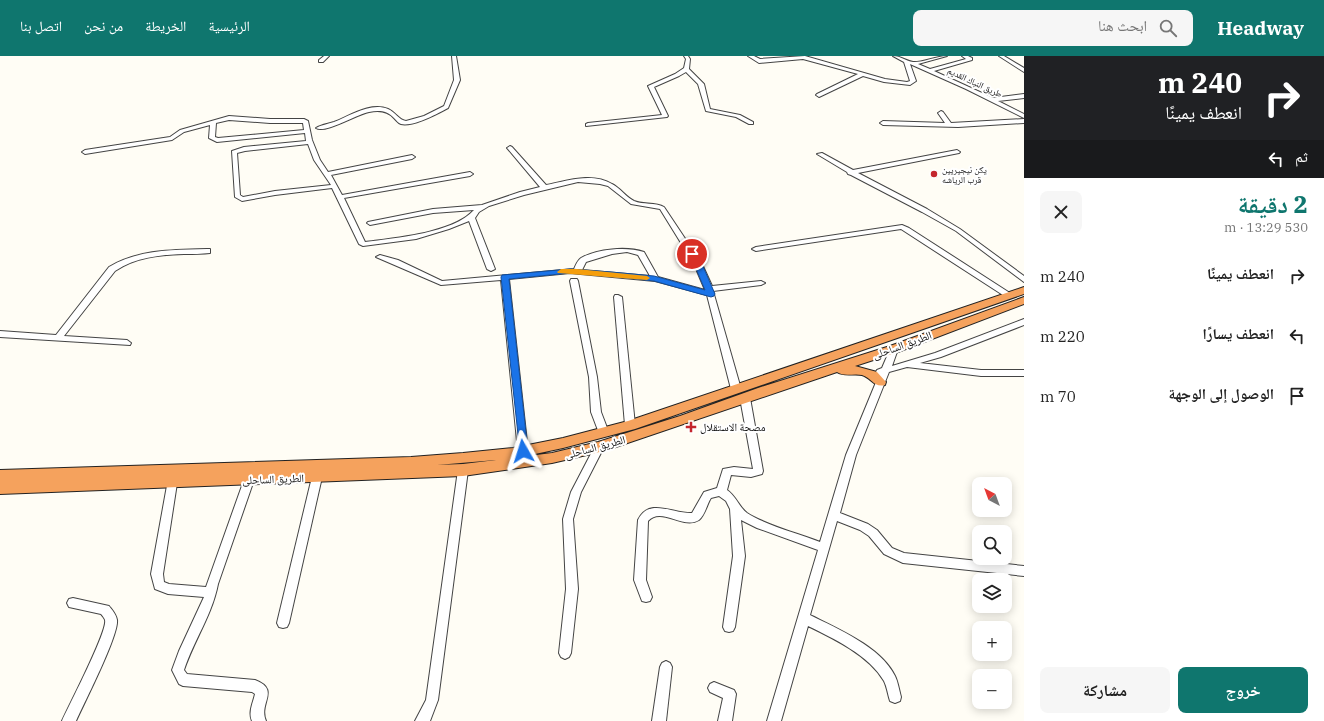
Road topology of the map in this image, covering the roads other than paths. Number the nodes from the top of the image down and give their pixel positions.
1 (327, 56) edge
2 (454, 56) edge
3 (686, 56) edge
4 (750, 56) edge
5 (895, 56) edge
6 (945, 56) edge
7 (964, 56) edge
8 (1001, 56) edge
9 (322, 61) dead end
10 (906, 61) junction
11 (914, 64) junction
12 (686, 69) junction
13 (1024, 70) edge
14 (930, 71) junction
15 (862, 74) junction
16 (819, 95) dead end
17 (1024, 96) edge
18 (994, 100) junction
19 (941, 113) dead end
20 (1024, 116) edge
21 (1024, 121) edge
22 (213, 122) junction
23 (751, 123) dead end
24 (883, 123) dead end
25 (588, 125) dead end
26 (949, 125) junction
27 (319, 128) dead end
28 (308, 131) junction
29 (310, 142) junction
30 (510, 148) dead end
31 (85, 152) dead end
32 (957, 152) dead end
33 (820, 154) dead end
34 (412, 157) dead end
35 (850, 173) junction
36 (327, 174) junction
37 (470, 174) dead end
38 (335, 186) junction
39 (545, 188) junction
40 (341, 197) junction
41 (484, 207) junction
42 (471, 218) junction
43 (370, 223) dead end
44 (756, 249) dead end
45 (207, 251) dead end
46 (380, 257) dead end
47 (491, 269) dead end
48 (577, 272) junction
49 (504, 277) junction
50 (654, 279) junction
51 (1024, 280) edge
52 (574, 281) dead end
53 (761, 283) dead end
54 (1024, 290) edge
55 (710, 291) junction
56 (1009, 295) junction
57 (618, 296) dead end
58 (1024, 300) edge
59 (1024, 322) edge
60 (0, 334) edge
61 (58, 338) junction
62 (127, 343) dead end
63 (894, 349) junction
64 (906, 365) junction
65 (829, 370) junction
66 (1024, 373) edge
67 (882, 377) junction
68 (740, 393) junction
69 (630, 425) junction
70 (604, 432) junction
71 (599, 447) junction
72 (523, 451) junction
73 (463, 470) junction
74 (0, 476) edge
75 (317, 477) junction
76 (249, 480) junction
77 (172, 483) junction
78 (0, 488) edge
79 (721, 492) junction
80 (735, 510) junction
81 (834, 515) junction
82 (824, 548) junction
83 (1024, 571) edge
84 (211, 593) junction
85 (646, 597) dead end
86 (74, 603) dead end
87 (804, 618) junction
88 (283, 623) dead end
89 (730, 627) dead end
90 (565, 653) dead end
91 (666, 667) dead end
92 (714, 688) dead end
93 (895, 697) dead end
94 (69, 721) edge
95 (259, 721) edge
96 (422, 721) edge
97 (659, 721) edge
98 (724, 721) edge
99 (774, 721) edge

1 - 9 street
2 - 27 street
3 - 12 street
4 - 15 street
5 - 10 street, طريق النباك القديم
6 - 11 street
7 - 14 street
8 - 13 street
10 - 11 street, طريق النباك القديم
10 - 15 street
11 - 14 street, طريق النباك القديم
12 - 23 street
12 - 25 street
14 - 18 street, طريق النباك القديم
15 - 16 street
17 - 18 street
18 - 20 street, طريق النباك القديم
19 - 26 street
21 - 26 street
22 - 28 street
22 - 28 street
22 - 31 street
24 - 26 street
28 - 29 street
29 - 36 street
29 - 38 street
30 - 39 street
32 - 35 street
33 - 35 street
34 - 36 street
35 - 51 street
36 - 38 street
37 - 40 street
38 - 40 street
39 - 41 street
39 - 55 street
40 - 42 street
41 - 42 street
41 - 43 street
42 - 47 street
44 - 56 street
45 - 61 street
46 - 49 street
48 - 49 street
48 - 50 street
48 - 50 street
49 - 72 street
50 - 55 street
52 - 70 street
53 - 55 street
54 - 56 highway, الطريق الساحلى
55 - 68 street
56 - 68 highway, الطريق الساحلى
57 - 69 street
58 - 63 highway, الطريق الساحلى
59 - 64 street
60 - 61 street
61 - 62 street
63 - 65 highway, الطريق الساحلى
63 - 67 street
64 - 66 street
64 - 67 street
65 - 67 highway
65 - 68 highway, الطريق الساحلى
67 - 81 street
68 - 69 highway, الطريق الساحلى
68 - 71 highway, الطريق الساحلى
68 - 79 street
69 - 70 highway, الطريق الساحلى
70 - 72 highway, الطريق الساحلى
71 - 73 highway, الطريق الساحلى
71 - 90 street
72 - 74 highway, الطريق الساحلى
73 - 75 highway, الطريق الساحلى
73 - 96 street
75 - 76 highway, الطريق الساحلى
75 - 88 street
76 - 77 highway, الطريق الساحلى
76 - 84 street
77 - 78 highway, الطريق الساحلى
77 - 84 street
79 - 80 street
79 - 85 street
80 - 82 street
80 - 89 street
81 - 82 street
81 - 83 street
82 - 87 street
84 - 95 street
86 - 94 street
87 - 93 street
87 - 99 street
91 - 97 street
92 - 98 street

